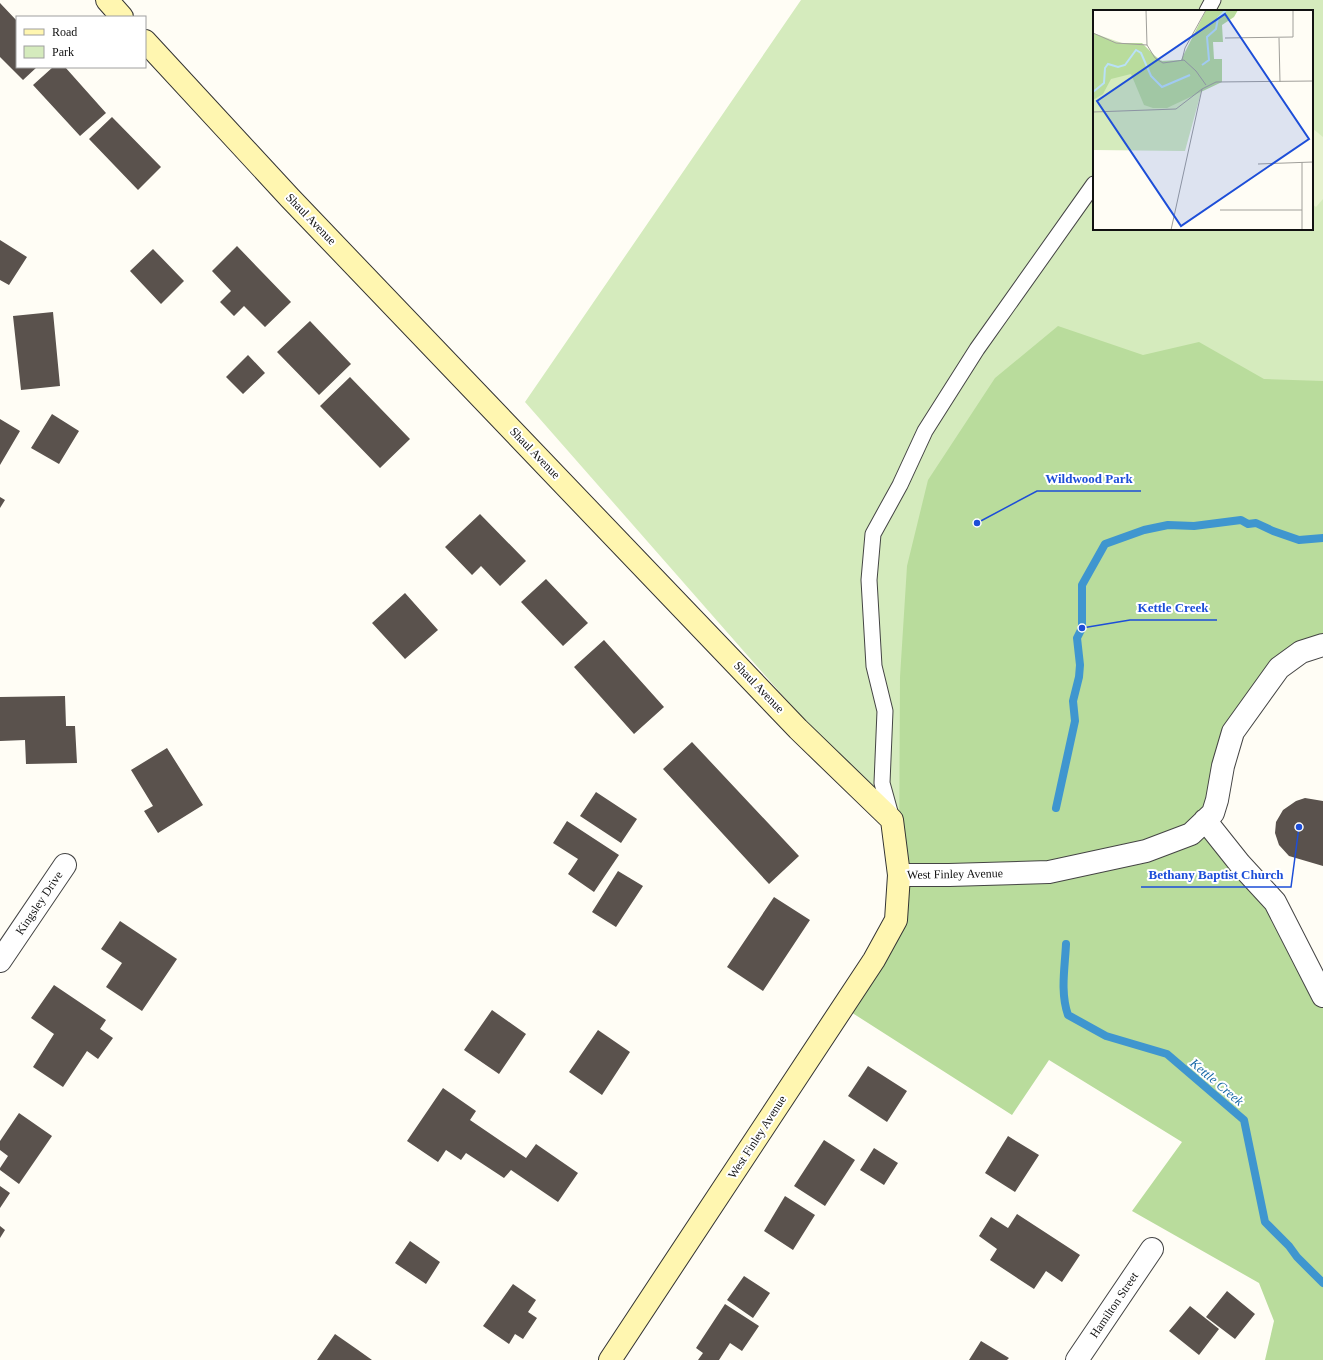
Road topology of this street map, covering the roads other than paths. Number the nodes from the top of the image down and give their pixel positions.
1 (106, 0) edge
2 (1213, 0) edge
3 (1208, 10) edge
4 (121, 16) edge
5 (146, 43) edge
6 (1093, 185) edge
7 (1323, 645) edge
8 (892, 820) junction
9 (1205, 820) junction
10 (65, 865) dead end
11 (899, 875) junction
12 (0, 961) edge
13 (1323, 996) edge
14 (1152, 1249) dead end
15 (610, 1360) edge
16 (1077, 1360) edge

1 - 4 main road
2 - 3 lane
5 - 8 main road, Shaul Avenue
6 - 8 lane
7 - 9 street, West Finley Avenue
8 - 11 main road
9 - 11 street, West Finley Avenue
9 - 13 street
10 - 12 street, Kingsley Drive
11 - 15 main road, West Finley Avenue
14 - 16 street, Hamilton Street

